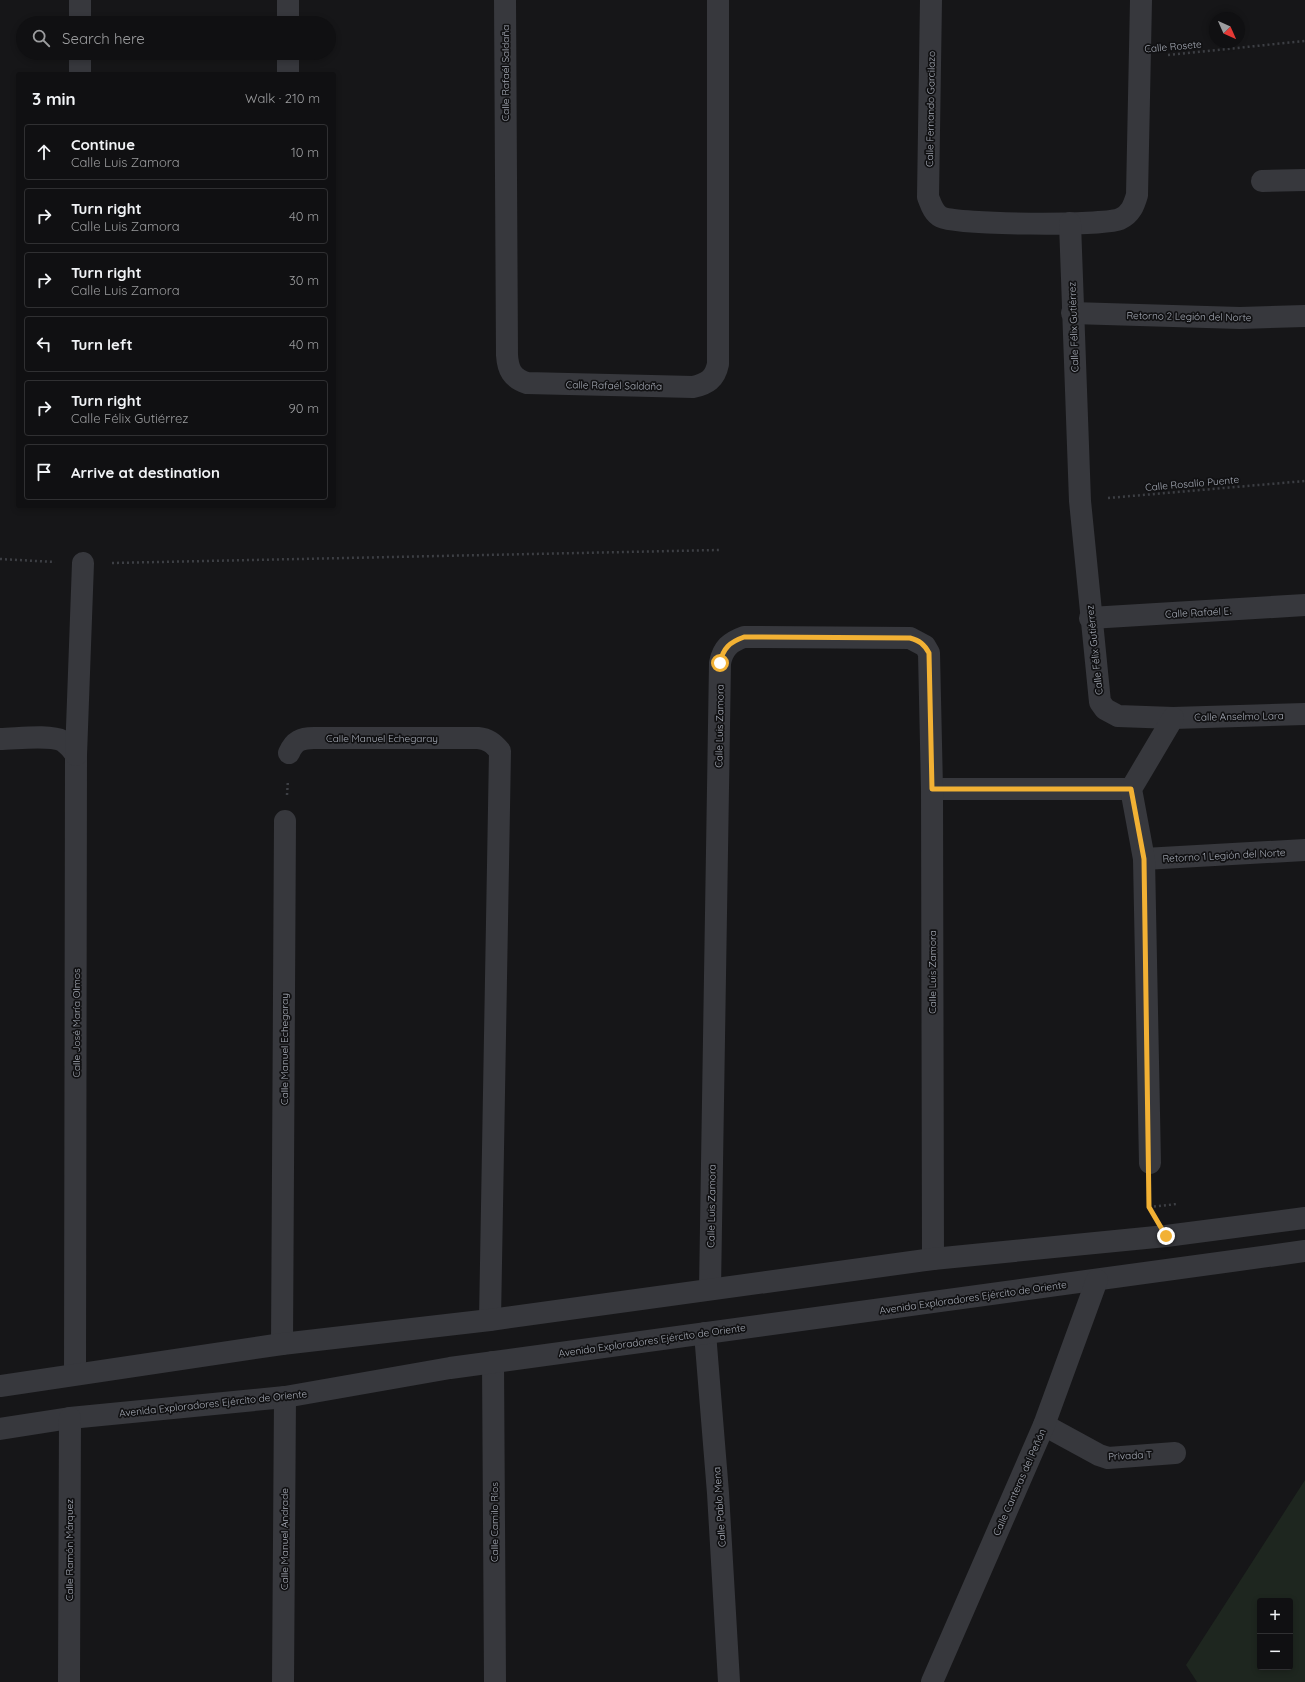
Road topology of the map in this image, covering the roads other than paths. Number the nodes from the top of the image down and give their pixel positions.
1 (80, 0) edge
2 (288, 0) edge
3 (505, 0) edge
4 (718, 0) edge
5 (931, 0) edge
6 (1141, 0) edge
7 (80, 16) edge
8 (288, 16) edge
9 (80, 60) edge
10 (288, 60) edge
11 (80, 72) edge
12 (288, 72) edge
13 (1262, 180) dead end
14 (1305, 180) edge
15 (1070, 224) junction
16 (1072, 313) junction
17 (1305, 316) edge
18 (83, 563) road end
19 (1305, 605) edge
20 (1090, 618) junction
21 (1305, 714) edge
22 (1173, 718) junction
23 (0, 739) edge
24 (289, 753) road end
25 (76, 755) junction
26 (932, 789) junction
27 (1131, 789) junction
28 (285, 821) road end
29 (1305, 850) edge
30 (1144, 859) junction
31 (1150, 1163) road end
32 (1305, 1218) edge
33 (1305, 1251) edge
34 (933, 1260) junction
35 (1097, 1280) junction
36 (710, 1289) junction
37 (490, 1320) junction
38 (705, 1333) junction
39 (282, 1344) junction
40 (493, 1362) junction
41 (75, 1374) junction
42 (0, 1386) edge
43 (284, 1397) junction
44 (70, 1418) junction
45 (1044, 1425) junction
46 (0, 1429) edge
47 (1175, 1453) dead end
48 (69, 1682) edge
49 (283, 1682) edge
50 (495, 1682) edge
51 (729, 1682) edge
52 (932, 1682) edge

1 - 7 street
2 - 8 street
3 - 4 street, Calle Rafaél Saldaña
5 - 15 street, Calle Fernando Garcilazo
6 - 15 street
9 - 11 street
10 - 12 street
13 - 14 street
15 - 16 street, Calle Félix Gutiérrez
16 - 17 street, Retorno 2 Legión del Norte
16 - 20 street, Calle Félix Gutiérrez
18 - 25 street, Calle José María Olmos
19 - 20 street, Calle Rafaél E.
20 - 22 street, Calle Félix Gutiérrez
21 - 22 street, Calle Anselmo Lara
22 - 27 street
23 - 25 street
24 - 37 street, Calle Manuel Echegaray
25 - 41 street, Calle José María Olmos
26 - 27 street
26 - 34 street, Calle Luis Zamora
26 - 36 street, Calle Luis Zamora
27 - 30 street
28 - 39 street, Calle Manuel Echegaray
29 - 30 street, Retorno 1 Legión del Norte
30 - 31 street
32 - 34 street
33 - 35 street, Avenida Exploradores Ejército de Oriente
34 - 36 street
35 - 38 street, Avenida Exploradores Ejército de Oriente
35 - 45 street, Calle Canteras del Peñón
36 - 37 street
37 - 39 street
38 - 40 street, Avenida Exploradores Ejército de Oriente
38 - 51 street, Calle Pablo Mena
39 - 41 street
40 - 43 street, Avenida Exploradores Ejército de Oriente
40 - 50 street, Calle Camilo Ríos
41 - 42 street
43 - 44 street, Avenida Exploradores Ejército de Oriente
43 - 49 street, Calle Manuel Andrade
44 - 46 street, Avenida Exploradores Ejército de Oriente
44 - 48 street, Calle Ramón Márquez
45 - 47 street, Privada T
45 - 52 street, Calle Canteras del Peñón

